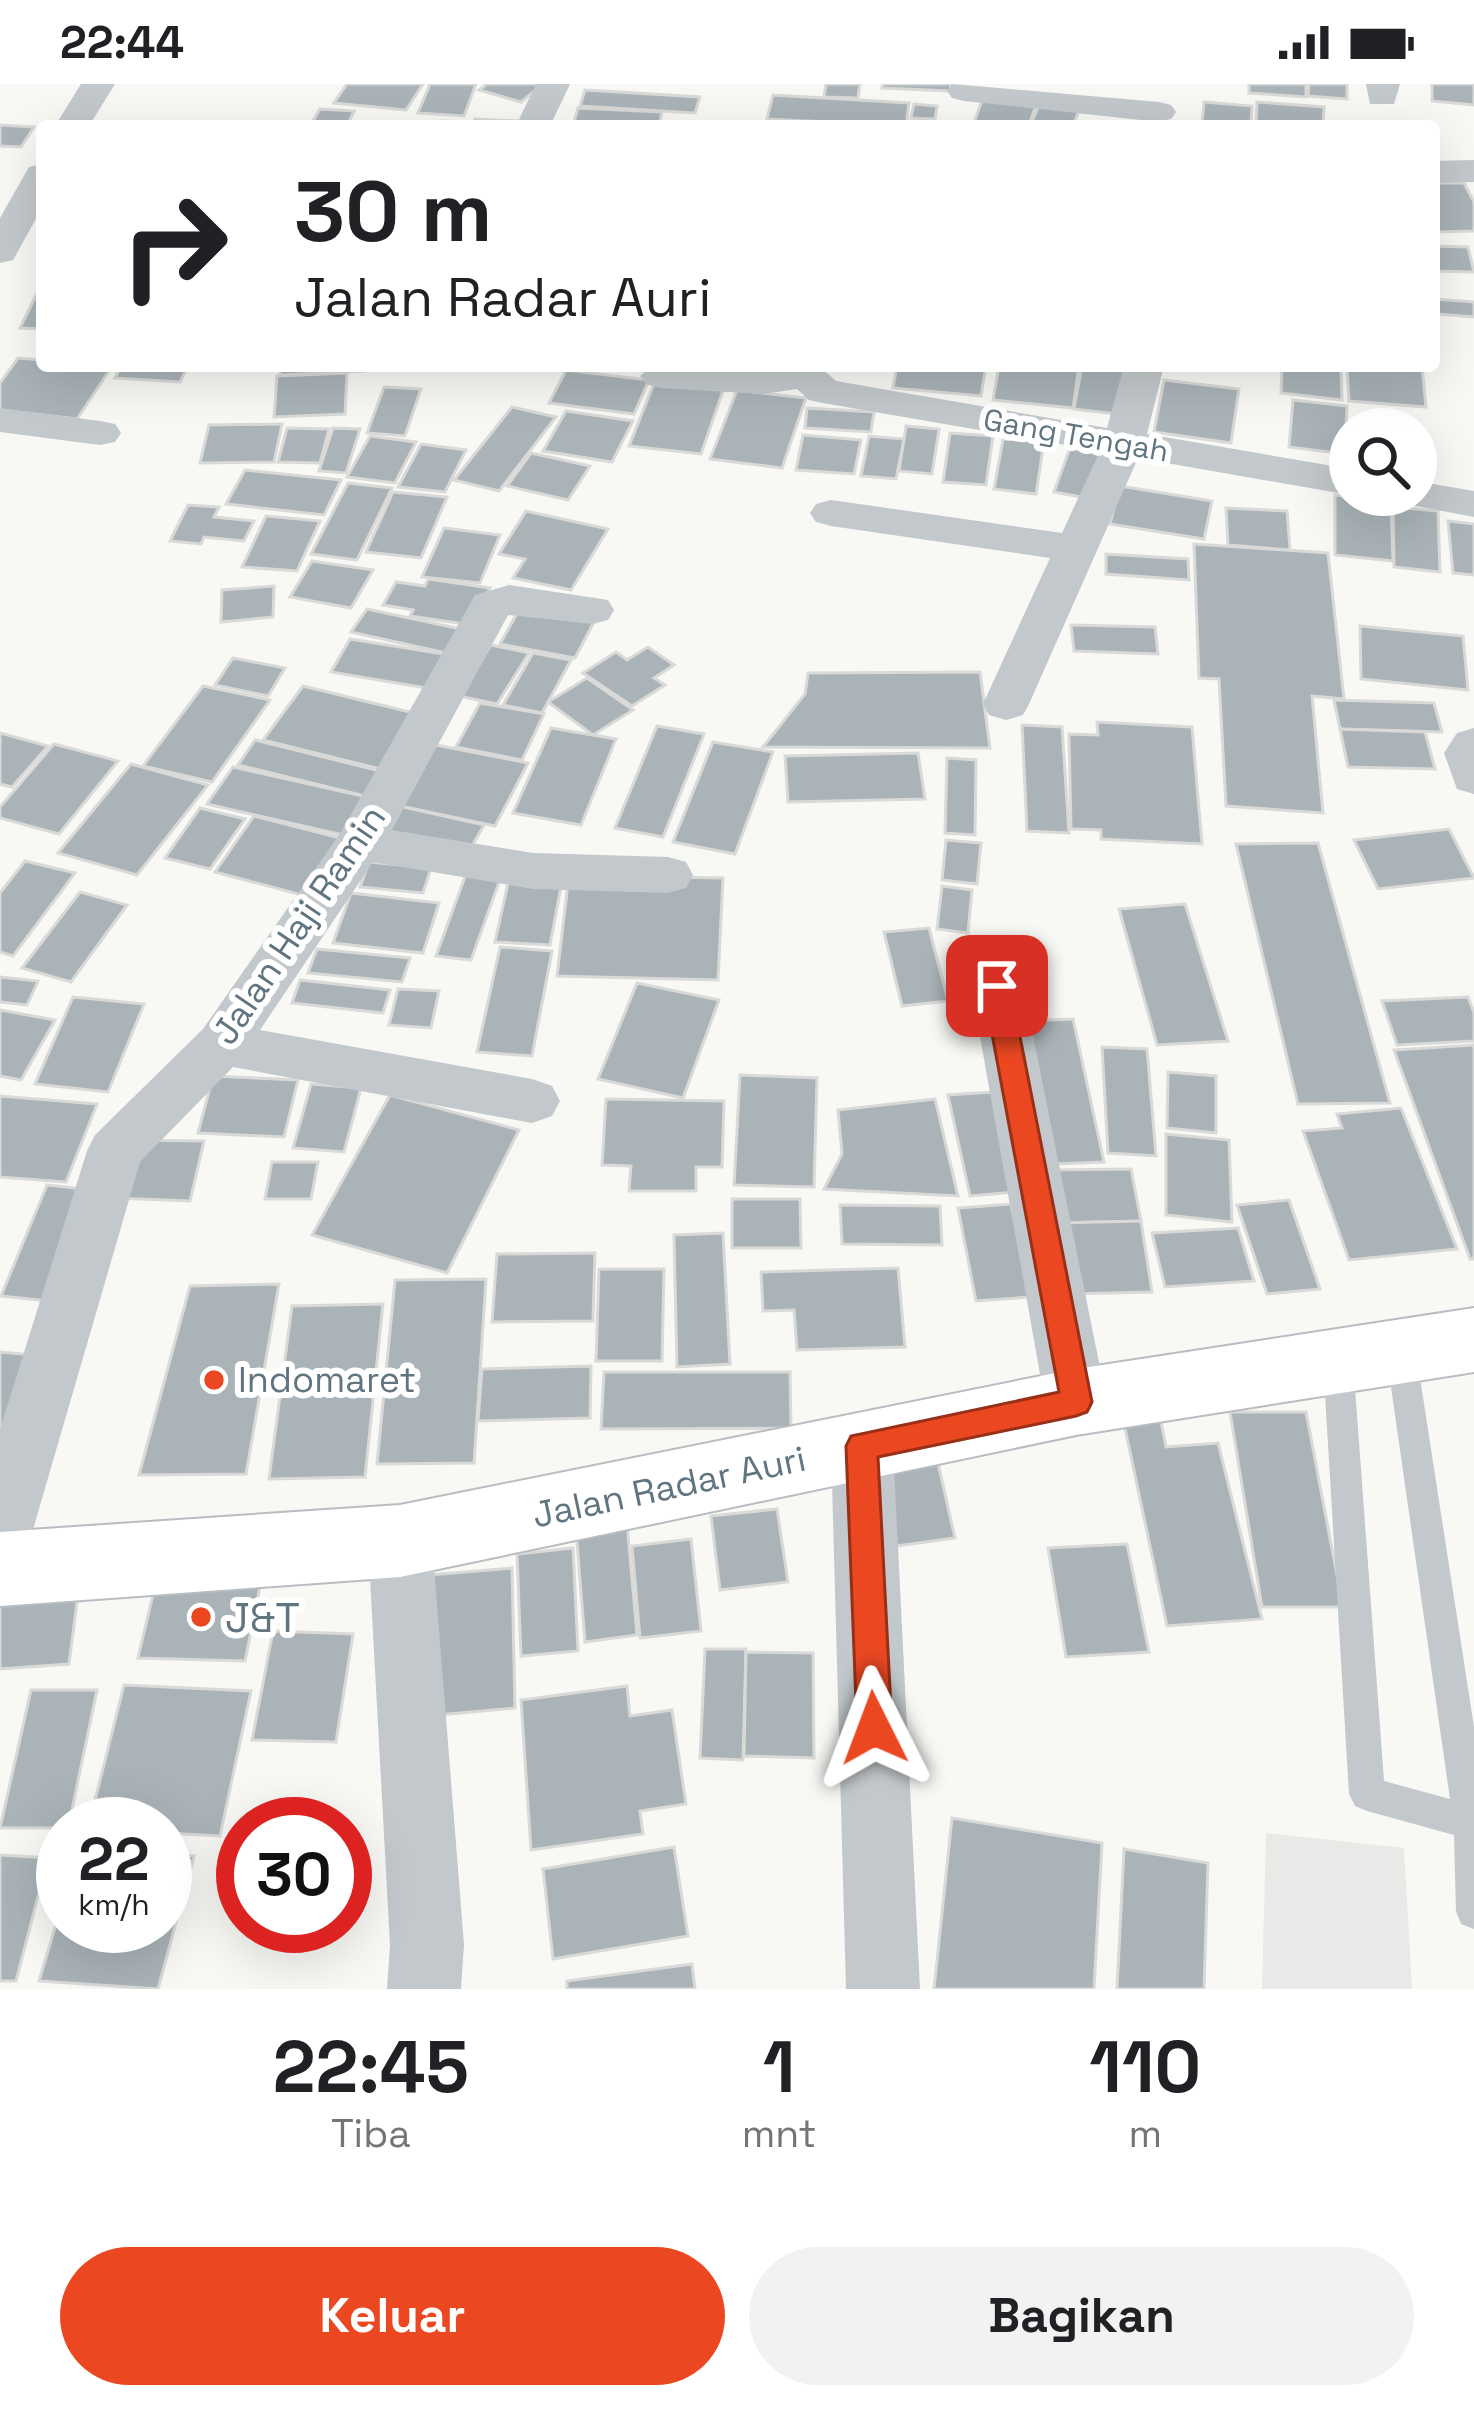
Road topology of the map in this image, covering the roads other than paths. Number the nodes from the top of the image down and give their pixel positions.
1 (98, 84) edge
2 (553, 84) edge
3 (965, 87) edge
4 (1159, 112) dead end
5 (76, 120) edge
6 (536, 120) edge
7 (952, 120) edge
8 (1474, 171) edge
9 (1440, 172) edge
10 (36, 186) edge
11 (0, 252) edge
12 (798, 372) edge
13 (802, 372) edge
14 (1142, 372) edge
15 (660, 376) dead end
16 (0, 420) edge
17 (100, 433) dead end
18 (1124, 443) junction
19 (1329, 478) edge
20 (1437, 498) edge
21 (1474, 504) edge
22 (831, 513) dead end
23 (1074, 548) junction
24 (592, 610) dead end
25 (1006, 704) dead end
26 (1474, 744) edge
27 (1474, 777) edge
28 (360, 842) junction
29 (668, 875) dead end
30 (997, 986) dead end
31 (222, 1044) junction
32 (532, 1101) dead end
33 (1404, 1351) edge
34 (1076, 1402) junction
35 (862, 1446) junction
36 (0, 1533) edge
37 (400, 1541) junction
38 (0, 1569) edge
39 (1471, 1822) junction
40 (1474, 1911) edge
41 (424, 1989) edge
42 (883, 1989) edge

1 - 5 street
2 - 6 street
3 - 4 street
3 - 7 street
8 - 9 street
10 - 11 street
12 - 15 street
13 - 18 street, Gang Tengah
14 - 18 street
16 - 17 street
18 - 19 street, Gang Tengah
18 - 23 street
20 - 21 street
22 - 23 street
23 - 25 street
24 - 28 street, Jalan Haji Ramin
26 - 27 street
28 - 29 street
28 - 31 street, Jalan Haji Ramin
30 - 34 street
31 - 32 street
31 - 36 street, Jalan Haji Ramin
33 - 34 main road, Jalan Radar Auri
33 - 39 lane
33 - 39 lane
34 - 35 main road, Jalan Radar Auri
35 - 37 main road, Jalan Radar Auri
35 - 42 street
37 - 38 main road, Jalan Radar Auri
37 - 41 street
39 - 40 lane

